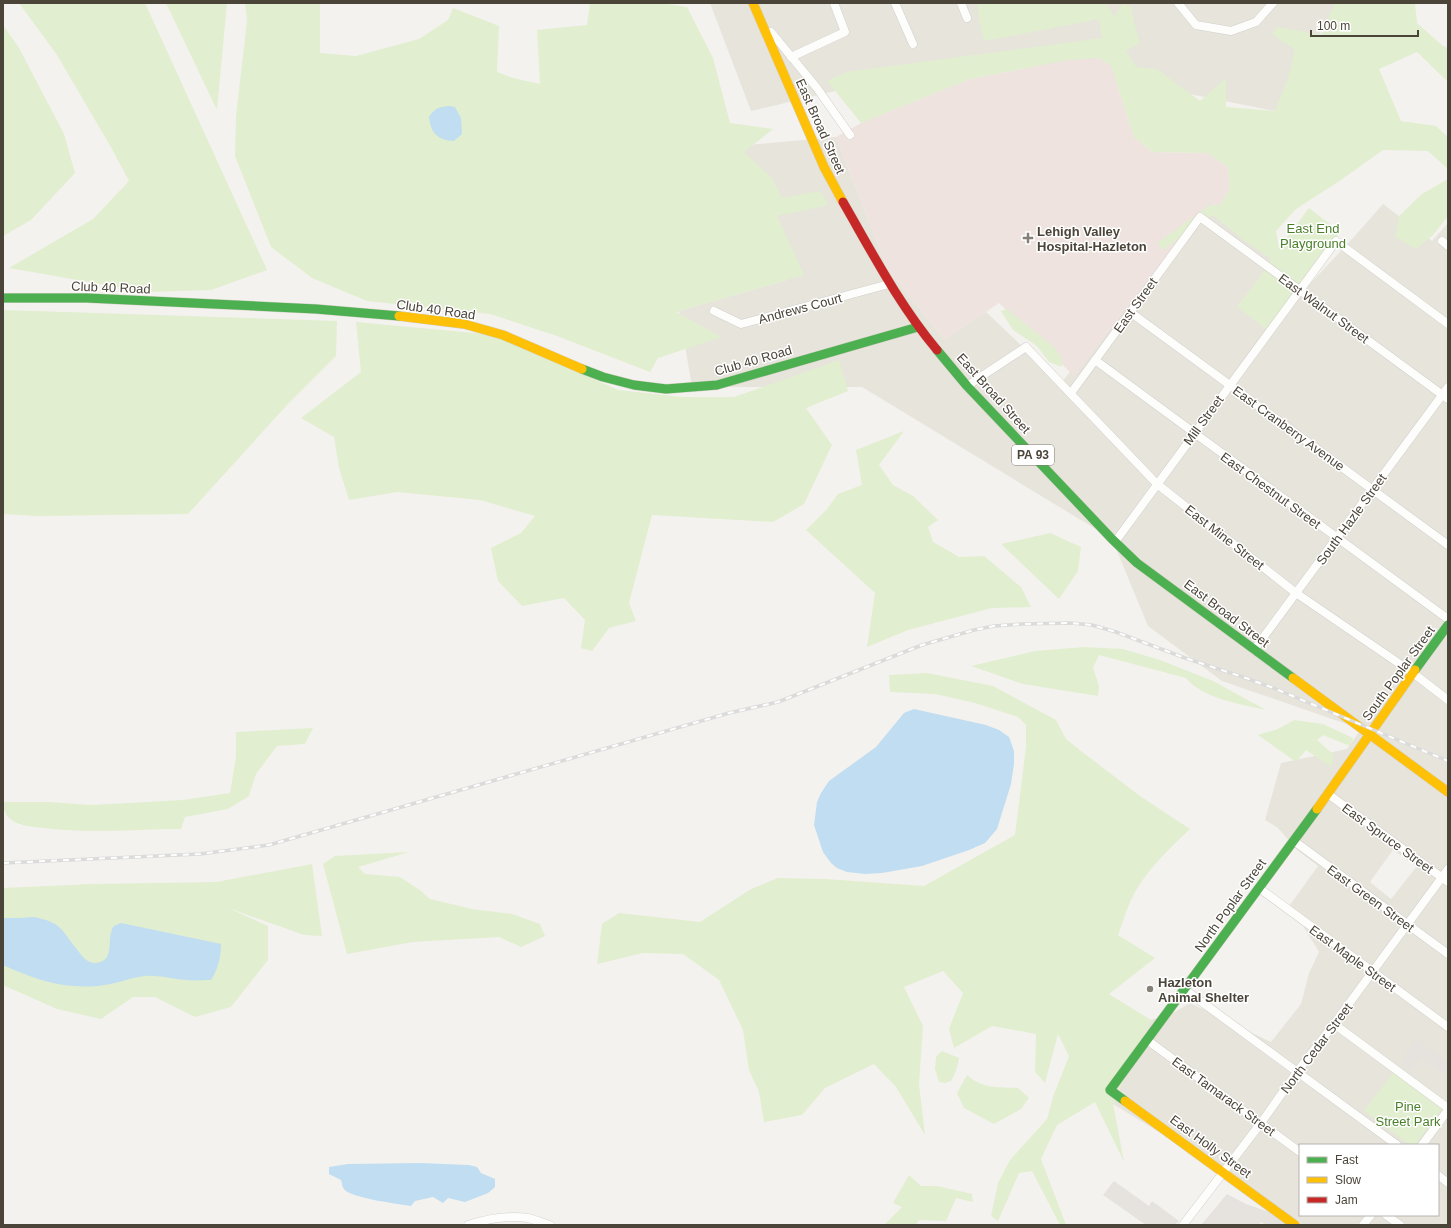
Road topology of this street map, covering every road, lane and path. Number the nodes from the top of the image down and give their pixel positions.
1 (753, 3) edge
2 (834, 3) edge
3 (895, 3) edge
4 (961, 3) edge
5 (1178, 3) edge
6 (1273, 3) edge
7 (759, 18) junction
8 (967, 18) dead end
9 (913, 44) dead end
10 (791, 57) junction
11 (850, 135) dead end
12 (1200, 217) joint
13 (889, 284) junction
14 (1300, 290) junction
15 (3, 298) edge
16 (714, 311) dead end
17 (1130, 312) junction
18 (1448, 324) edge
19 (918, 327) junction
20 (1095, 360) junction
21 (1230, 385) junction
22 (967, 386) junction
23 (1448, 387) edge
24 (1071, 393) junction
25 (1445, 397) edge
26 (1194, 433) junction
27 (1157, 484) junction
28 (1372, 490) junction
29 (1337, 538) junction
30 (1115, 542) junction
31 (1448, 545) edge
32 (1296, 593) junction
33 (1448, 619) edge
34 (1448, 625) edge
35 (1254, 650) junction
36 (1413, 673) junction
37 (1448, 700) edge
38 (1369, 735) junction
39 (1448, 792) edge
40 (1328, 794) junction
41 (1294, 841) junction
42 (1448, 869) edge
43 (1445, 880) edge
44 (1259, 888) junction
45 (1407, 924) junction
46 (1448, 954) edge
47 (1373, 972) junction
48 (1184, 989) junction
49 (1334, 1024) junction
50 (1448, 1027) edge
51 (1147, 1040) junction
52 (1297, 1072) junction
53 (1110, 1090) joint
54 (1448, 1109) edge
55 (1261, 1123) junction
56 (1396, 1144) edge
57 (1423, 1144) edge
58 (1299, 1151) edge
59 (1224, 1171) junction
60 (1439, 1176) edge
61 (1448, 1183) edge
62 (1370, 1216) edge
63 (1387, 1216) edge
64 (468, 1225) edge
65 (550, 1225) edge
66 (1183, 1225) edge
67 (1295, 1225) edge
68 (1363, 1225) edge
69 (1400, 1225) edge

1 - 7 main road, East Broad Street / PA 93
2 - 10 street
3 - 9 street
4 - 8 street
5 - 6 street
7 - 10 street
7 - 13 main road, East Broad Street / PA 93
10 - 11 street
12 - 14 street, East Walnut Street
12 - 17 street, East Street
13 - 16 street, Andrews Court
13 - 19 main road, East Broad Street / PA 93
14 - 18 street, Mill Street
14 - 21 street, Mill Street
14 - 25 street, East Walnut Street
15 - 19 main road, Club 40 Road
17 - 20 street, East Street
17 - 21 street, East Cranberry Avenue
19 - 22 main road, East Broad Street / PA 93
20 - 24 street, East Street
20 - 26 street, East Chestnut Street
21 - 26 street, Mill Street
21 - 28 street, East Cranberry Avenue
22 - 24 street, East Mine Street
22 - 30 main road, East Broad Street / PA 93
23 - 25 street, South Hazle Street
24 - 27 street, East Mine Street
25 - 28 street, South Hazle Street
26 - 27 street, Mill Street
26 - 29 street, East Chestnut Street
27 - 30 street, Mill Street
27 - 32 street, East Mine Street
28 - 29 street, South Hazle Street
28 - 31 street, East Cranberry Avenue
29 - 32 street, South Hazle Street
29 - 33 street, East Chestnut Street
30 - 35 main road, East Broad Street / PA 93
32 - 35 street, South Hazle Street
32 - 36 street, East Mine Street
34 - 36 main road, South Poplar Street
35 - 38 main road, East Broad Street / PA 93
36 - 37 street, East Mine Street
36 - 38 main road, South Poplar Street
38 - 39 main road, East Broad Street / PA 93
38 - 40 main road, North Poplar Street
40 - 41 main road, North Poplar Street
40 - 43 street, East Spruce Street
41 - 44 main road, North Poplar Street
41 - 45 street, East Green Street
42 - 43 street, North Cedar Street
43 - 45 street, North Cedar Street
44 - 47 street, East Maple Street
44 - 48 main road, North Poplar Street
45 - 46 street, East Green Street
45 - 47 street, North Cedar Street
47 - 49 street, North Cedar Street
47 - 50 street, East Maple Street
48 - 51 main road, North Poplar Street
48 - 52 street
49 - 52 street, North Cedar Street
49 - 54 street
51 - 53 main road, North Poplar Street
51 - 55 street, East Tamarack Street
52 - 55 street, North Cedar Street
52 - 56 street
53 - 59 main road, East Holly Street
54 - 57 street
55 - 58 street, East Tamarack Street
55 - 59 street, North Cedar Street
59 - 66 street, North Cedar Street
59 - 67 main road, East Holly Street
60 - 61 street
62 - 68 street
63 - 69 street
64 - 65 street

